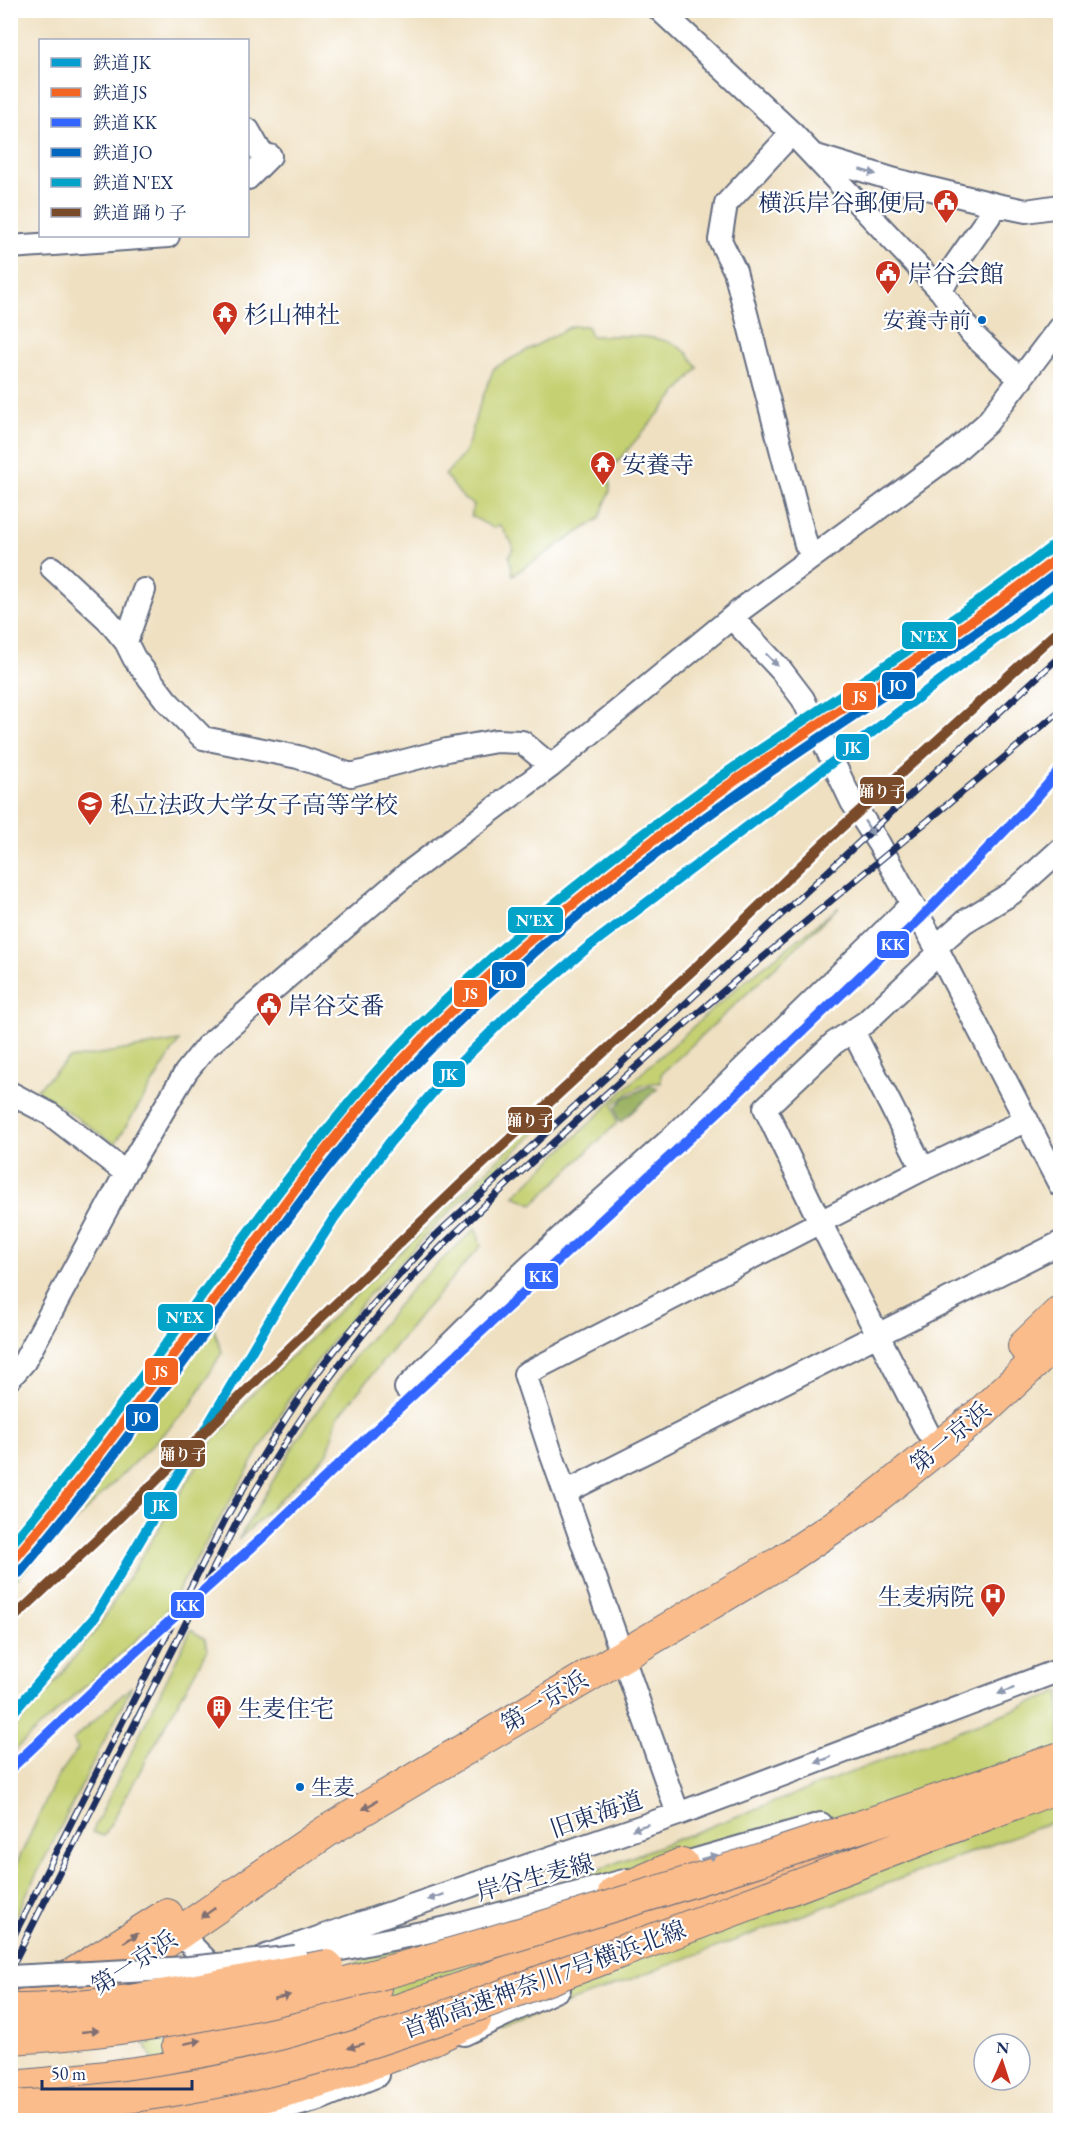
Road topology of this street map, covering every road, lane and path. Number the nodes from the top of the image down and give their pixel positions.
1 (660, 10) edge
2 (249, 131) edge
3 (792, 134) junction
4 (812, 155) junction
5 (249, 177) edge
6 (997, 205) junction
7 (1060, 206) edge
8 (155, 237) edge
9 (10, 248) edge
10 (941, 291) junction
11 (1060, 327) edge
12 (1021, 380) junction
13 (814, 555) junction
14 (52, 568) dead end
15 (144, 590) dead end
16 (732, 618) junction
17 (126, 642) junction
18 (551, 766) junction
19 (1060, 850) edge
20 (912, 904) junction
21 (937, 950) junction
22 (853, 1031) junction
23 (10, 1093) edge
24 (1027, 1120) junction
25 (923, 1170) junction
26 (126, 1173) junction
27 (1060, 1185) edge
28 (821, 1224) junction
29 (1060, 1243) edge
30 (1060, 1312) edge
31 (878, 1335) junction
32 (1060, 1339) edge
33 (15, 1364) edge
34 (406, 1388) dead end
35 (927, 1431) junction
36 (566, 1492) junction
37 (619, 1645) junction
38 (1060, 1670) edge
39 (1060, 1756) edge
40 (1060, 1785) edge
41 (1060, 1792) edge
42 (678, 1814) junction
43 (949, 1828) junction
44 (834, 1858) junction
45 (682, 1864) junction
46 (713, 1874) junction
47 (173, 1925) junction
48 (654, 1940) junction
49 (10, 1977) edge
50 (10, 2012) edge
51 (10, 2040) edge
52 (10, 2066) edge
53 (10, 2087) edge
54 (10, 2107) edge
55 (138, 2121) edge
56 (243, 2121) edge

1 - 3 street
2 - 5 street
3 - 4 street
3 - 13 street
4 -> 6 street
4 - 10 street
6 - 7 street
6 - 10 street
8 - 9 street
10 - 12 street
11 - 12 street
12 - 13 street
13 - 16 street
14 - 17 street
15 - 17 street
16 - 18 street
16 -> 20 street
17 - 18 street
18 - 26 street
19 - 21 street
20 - 21 street
20 - 34 street
21 - 22 street
21 - 24 street
22 - 25 street
22 - 28 street
23 - 26 street
24 - 25 street
24 - 27 street
25 - 28 street
26 - 33 street
28 - 31 street
28 - 36 street
29 - 31 street
30 - 35 highway, 第一京浜
31 - 35 street
31 - 36 street
32 - 37 highway, 第一京浜
35 - 37 highway, 第一京浜
36 - 37 street
37 - 42 street
37 - 47 highway, 第一京浜
38 -> 42 street, 旧東海道
45 -> 39 street, 岸谷生麦線, bridge
39 - 46 highway, 首都高速神奈川7号横浜北線, bridge
40 - 43 highway, 首都高速神奈川7号横浜北線, bridge
40 - 44 street, bridge
41 - 43 highway, bridge
42 -> 47 street, 旧東海道
43 - 48 highway, 首都高速神奈川7号横浜北線, bridge
44 - 53 highway
44 - 56 street, bridge
45 - 49 street, 岸谷生麦線, bridge
52 -> 45 highway, bridge
46 - 50 highway, bridge
51 -> 46 highway, 首都高速神奈川7号横浜北線, bridge
50 -> 47 highway, 第一京浜
47 - 51 highway, 第一京浜
48 -> 54 highway, 首都高速神奈川7号横浜北線, bridge
48 - 55 highway, bridge

